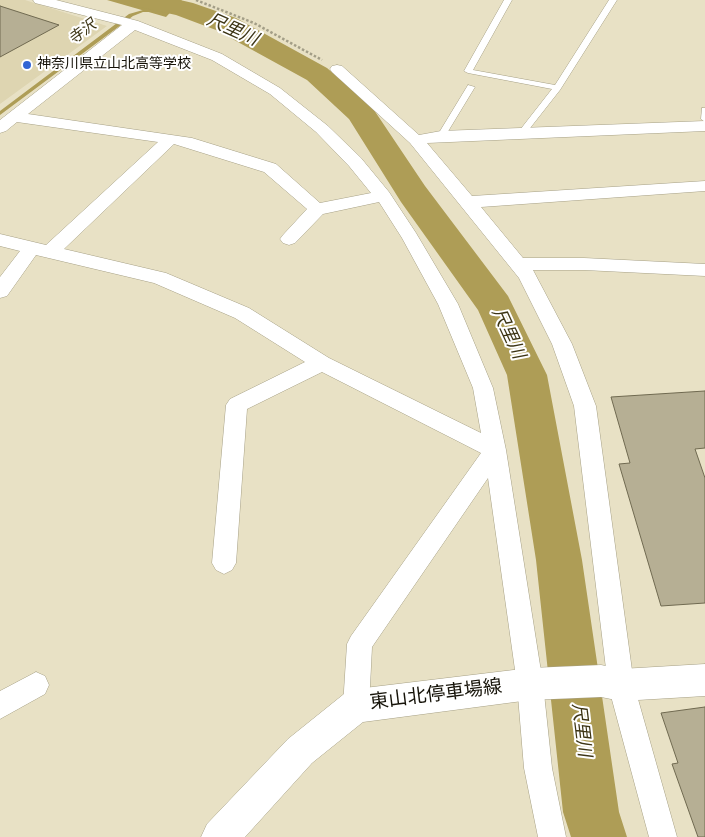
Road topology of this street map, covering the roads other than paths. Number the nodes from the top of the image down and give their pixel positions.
1 (40, 0) edge
2 (508, 0) edge
3 (613, 0) edge
4 (132, 24) junction
5 (336, 69) road end
6 (470, 87) dead end
7 (557, 88) junction
8 (15, 117) junction
9 (705, 117) edge
10 (0, 128) edge
11 (520, 135) junction
12 (441, 136) junction
13 (170, 139) junction
14 (416, 140) junction
15 (705, 186) edge
16 (383, 196) junction
17 (468, 202) junction
18 (317, 209) junction
19 (289, 239) dead end
20 (0, 240) edge
21 (31, 249) junction
22 (50, 252) junction
23 (519, 264) junction
24 (705, 270) edge
25 (0, 292) edge
26 (322, 363) junction
27 (495, 450) junction
28 (224, 563) dead end
29 (705, 680) edge
30 (611, 683) junction
31 (530, 684) junction
32 (36, 685) dead end
33 (0, 706) edge
34 (356, 706) junction
35 (220, 837) edge
36 (552, 837) edge
37 (663, 837) edge

1 - 4 street
2 - 7 lane
3 - 7 lane
4 - 8 street
4 - 16 street
5 - 14 street
6 - 12 lane
7 - 11 lane
8 - 10 street
8 - 13 street
9 - 11 street
11 - 12 street
12 - 14 street
13 - 18 street
13 - 22 street
14 - 17 street
15 - 17 street
16 - 18 street
16 - 27 street
17 - 23 street
18 - 19 street
20 - 21 street
21 - 22 street
21 - 25 street
22 - 26 street
23 - 24 street
23 - 30 street
26 - 27 street
26 - 28 street
27 - 31 street
27 - 34 street
29 - 30 main road, 東山北停車場線
30 - 31 main road, 東山北停車場線
30 - 37 street
31 - 34 main road, 東山北停車場線
31 - 36 street
32 - 33 street
34 - 35 main road, 東山北停車場線

